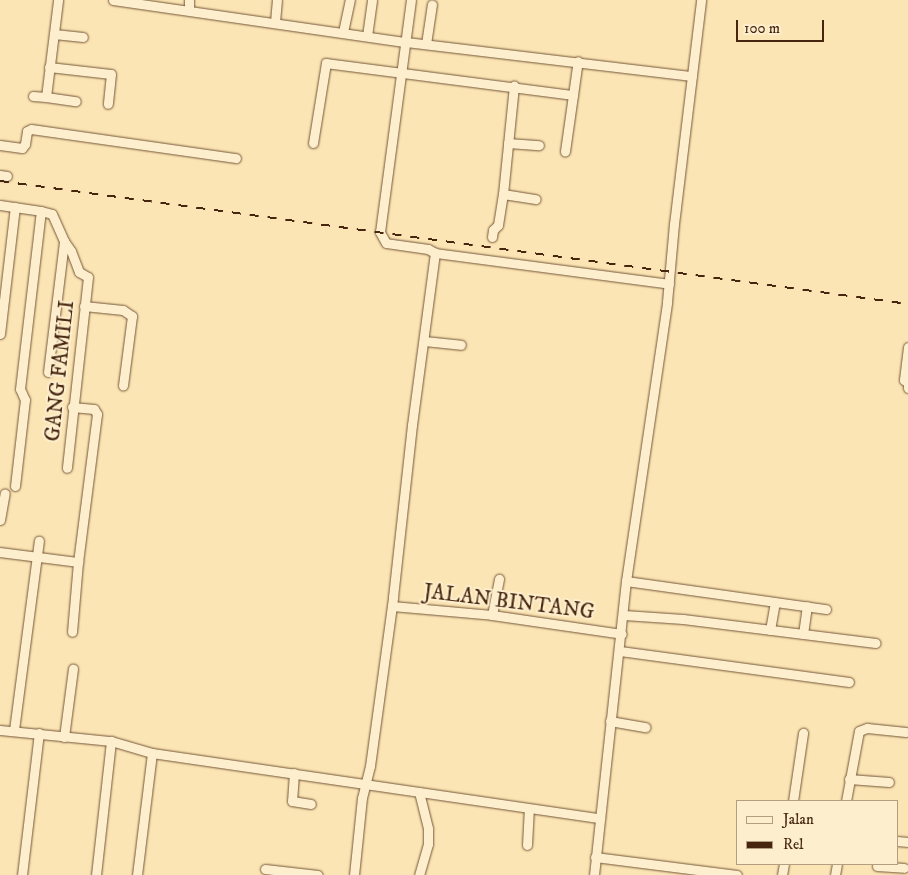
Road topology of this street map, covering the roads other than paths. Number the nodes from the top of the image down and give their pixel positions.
1 (58, 0) edge
2 (112, 0) edge
3 (189, 0) edge
4 (277, 0) edge
5 (350, 0) edge
6 (372, 0) edge
7 (411, 0) edge
8 (701, 0) edge
9 (432, 4) dead end
10 (189, 10) junction
11 (275, 22) junction
12 (342, 32) junction
13 (54, 34) junction
14 (367, 36) junction
15 (83, 37) dead end
16 (406, 42) junction
17 (426, 44) junction
18 (578, 61) junction
19 (49, 67) junction
20 (402, 72) junction
21 (692, 76) junction
22 (514, 86) junction
23 (573, 94) junction
24 (34, 96) dead end
25 (46, 97) junction
26 (76, 101) dead end
27 (108, 104) dead end
28 (508, 142) junction
29 (313, 143) dead end
30 (0, 145) edge
31 (539, 145) dead end
32 (565, 151) dead end
33 (236, 158) dead end
34 (503, 194) junction
35 (536, 199) dead end
36 (0, 205) edge
37 (15, 207) junction
38 (41, 211) junction
39 (492, 237) dead end
40 (64, 241) junction
41 (435, 253) junction
42 (669, 284) junction
43 (84, 306) junction
44 (0, 334) edge
45 (424, 341) junction
46 (461, 345) dead end
47 (907, 351) edge
48 (48, 372) dead end
49 (123, 385) dead end
50 (908, 388) edge
51 (72, 407) junction
52 (67, 468) dead end
53 (15, 486) dead end
54 (5, 493) dead end
55 (0, 520) edge
56 (39, 540) dead end
57 (0, 552) edge
58 (36, 557) junction
59 (78, 562) junction
60 (499, 579) dead end
61 (626, 581) junction
62 (775, 602) junction
63 (392, 606) junction
64 (807, 606) junction
65 (826, 609) dead end
66 (492, 615) junction
67 (624, 615) junction
68 (770, 630) junction
69 (72, 632) dead end
70 (622, 634) junction
71 (803, 634) junction
72 (876, 643) dead end
73 (620, 651) junction
74 (74, 668) dead end
75 (849, 682) dead end
76 (610, 721) junction
77 (645, 726) dead end
78 (0, 730) edge
79 (14, 730) junction
80 (803, 732) dead end
81 (906, 732) dead end
82 (39, 733) junction
83 (64, 737) junction
84 (111, 740) junction
85 (152, 753) junction
86 (294, 773) junction
87 (849, 779) junction
88 (888, 782) dead end
89 (365, 783) junction
90 (419, 792) junction
91 (793, 800) edge
92 (846, 800) edge
93 (311, 804) dead end
94 (529, 809) junction
95 (600, 818) junction
96 (527, 845) dead end
97 (595, 857) junction
98 (877, 868) edge
99 (904, 868) dead end
100 (265, 869) dead end
101 (22, 875) edge
102 (96, 875) edge
103 (137, 875) edge
104 (318, 875) edge
105 (354, 875) edge
106 (419, 875) edge
107 (594, 875) edge
108 (737, 875) edge

1 - 13 street
2 - 10 street
3 - 10 street
4 - 11 street
5 - 12 street
6 - 14 street
7 - 16 street
8 - 21 street
9 - 17 street
10 - 11 street
11 - 12 street
12 - 14 street
13 - 15 street
13 - 19 street
14 - 16 street
16 - 17 street
16 - 20 street
17 - 18 street
18 - 21 street
18 - 23 street
19 - 25 street
19 - 27 street
20 - 22 street
20 - 29 street
20 - 41 street
21 - 42 street
22 - 23 street
22 - 28 street
23 - 32 street
24 - 25 street
25 - 26 street
28 - 31 street
28 - 34 street
30 - 33 street
34 - 35 street
34 - 39 street
36 - 37 street
37 - 38 street
37 - 44 street
38 - 40 street
38 - 53 street
40 - 43 street, GANG FAMILI
40 - 48 street
41 - 42 street
41 - 45 street
42 - 61 street
43 - 49 street
43 - 51 street, GANG FAMILI
45 - 46 street
45 - 63 street
47 - 50 street
51 - 52 street, GANG FAMILI
51 - 59 street
54 - 55 street
56 - 58 street
57 - 58 street
58 - 59 street
58 - 79 street
59 - 69 street
60 - 66 street
61 - 62 street
61 - 67 street
62 - 64 street
62 - 68 street
63 - 66 street, JALAN BINTANG
63 - 89 street
64 - 65 street
64 - 71 street
66 - 70 street, JALAN BINTANG
67 - 68 street
67 - 70 street
68 - 71 street
70 - 73 street
71 - 72 street
73 - 75 street
73 - 76 street
74 - 83 street
76 - 77 street
76 - 95 street
78 - 79 street
79 - 82 street
80 - 91 street
81 - 87 street
82 - 83 street
82 - 101 street
83 - 84 street
84 - 85 street
84 - 102 street
85 - 86 street
85 - 103 street
86 - 89 street
86 - 93 street
87 - 88 street
87 - 92 street
89 - 90 street
89 - 105 street
90 - 94 street
90 - 106 street
94 - 95 street
94 - 96 street
95 - 97 street
97 - 107 street
97 - 108 street
98 - 99 street
100 - 104 street

